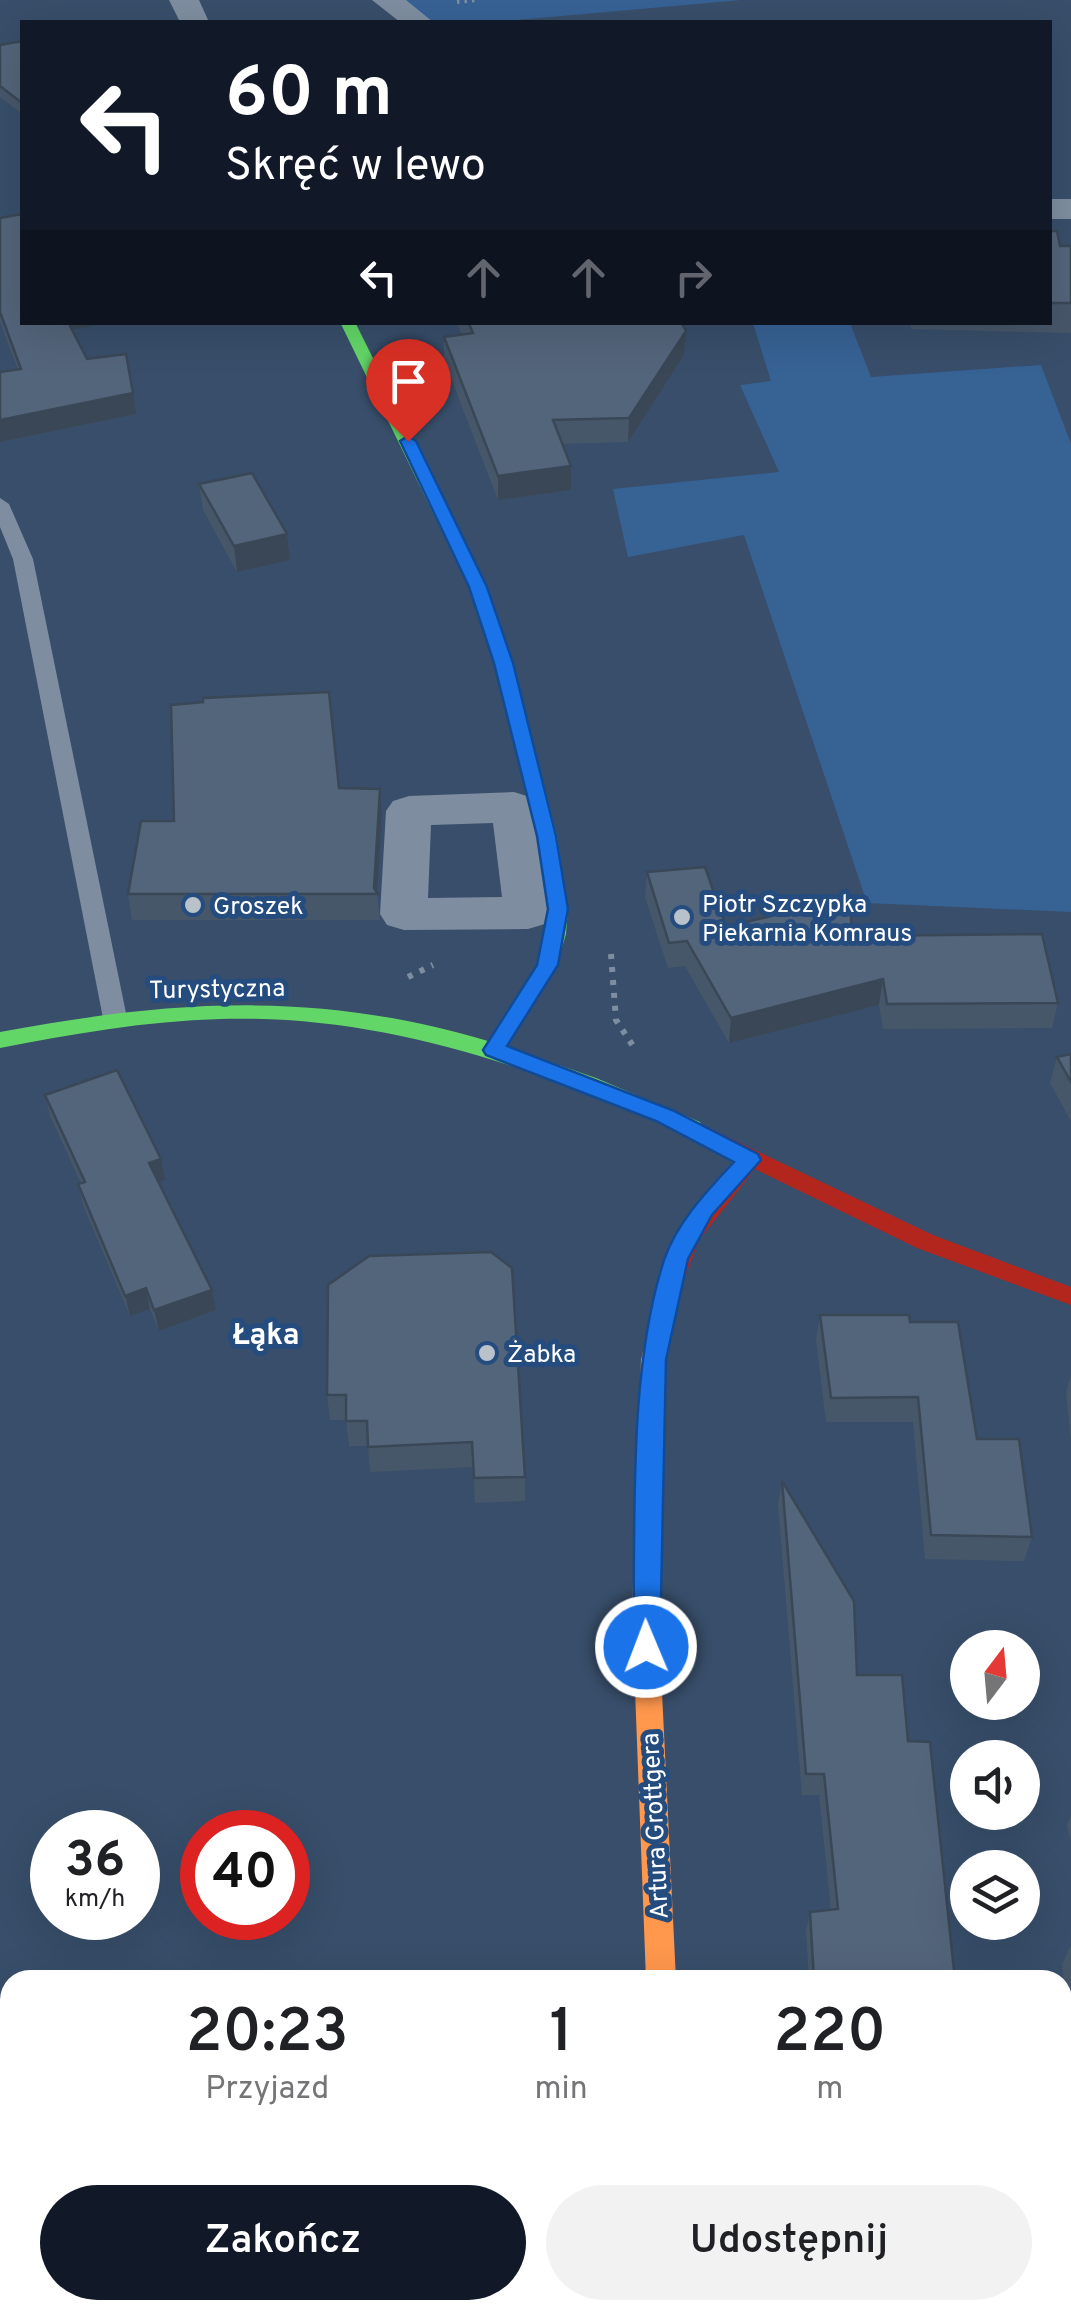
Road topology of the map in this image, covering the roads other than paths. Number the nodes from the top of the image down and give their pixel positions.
1 (387, 0) edge
2 (415, 20) edge
3 (348, 325) edge
4 (0, 504) edge
5 (115, 1018) junction
6 (0, 1040) edge
7 (494, 1050) junction
8 (750, 1160) junction
9 (1071, 1296) edge
10 (662, 1970) edge

1 - 2 street
3 - 7 street
4 - 5 lane
5 - 6 street, Turystyczna
5 - 7 street, Turystyczna
7 - 8 street, Turystyczna
8 - 9 street
8 - 10 street, Artura Grottgera

